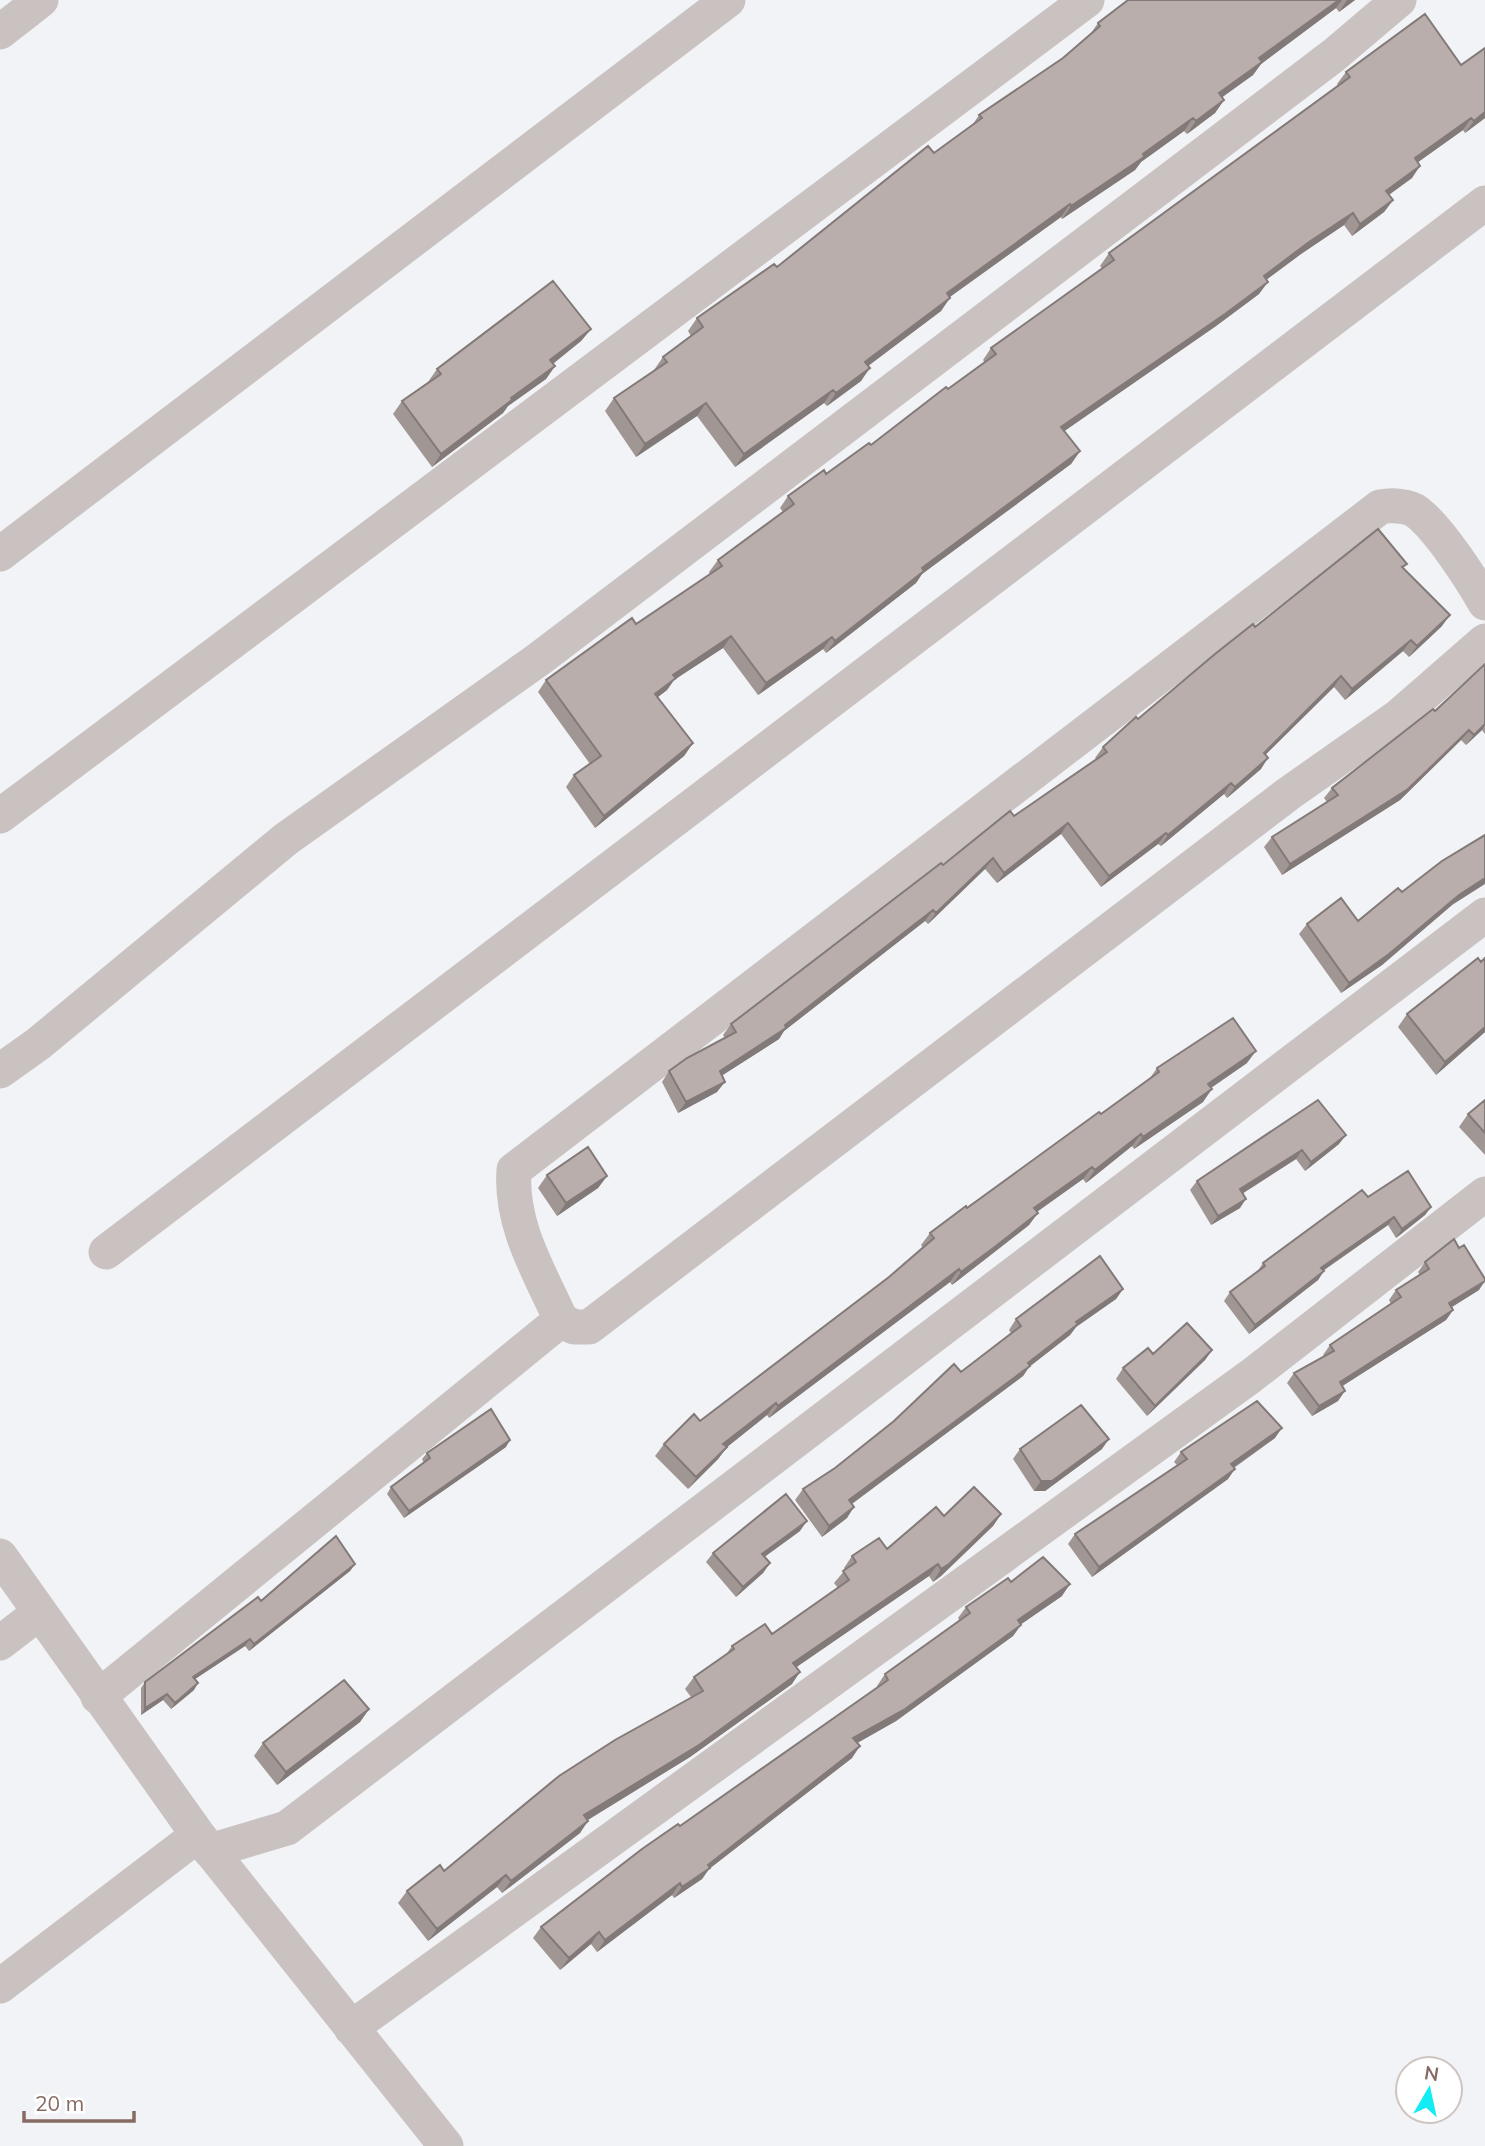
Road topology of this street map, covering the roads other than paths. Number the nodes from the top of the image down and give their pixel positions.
1 (41, 0) edge
2 (729, 0) edge
3 (1087, 0) edge
4 (1399, 0) edge
5 (0, 32) edge
6 (1485, 203) edge
7 (0, 554) edge
8 (1477, 567) edge
9 (1485, 603) edge
10 (1485, 641) edge
11 (0, 816) edge
12 (1485, 915) edge
13 (0, 1071) edge
14 (1485, 1194) edge
15 (106, 1252) dead end
16 (561, 1320) junction
17 (0, 1556) edge
18 (39, 1613) junction
19 (0, 1643) edge
20 (97, 1697) junction
21 (204, 1843) junction
22 (0, 1986) edge
23 (351, 2028) junction
24 (446, 2146) edge

1 - 5 street
2 - 7 street
3 - 11 street
4 - 13 street
6 - 15 street
8 - 9 street
8 - 16 street
10 - 16 street
12 - 21 street
14 - 23 street
16 - 20 street
17 - 18 street
18 - 19 street
18 - 20 street
20 - 21 street
21 - 22 street
21 - 23 street
23 - 24 street

